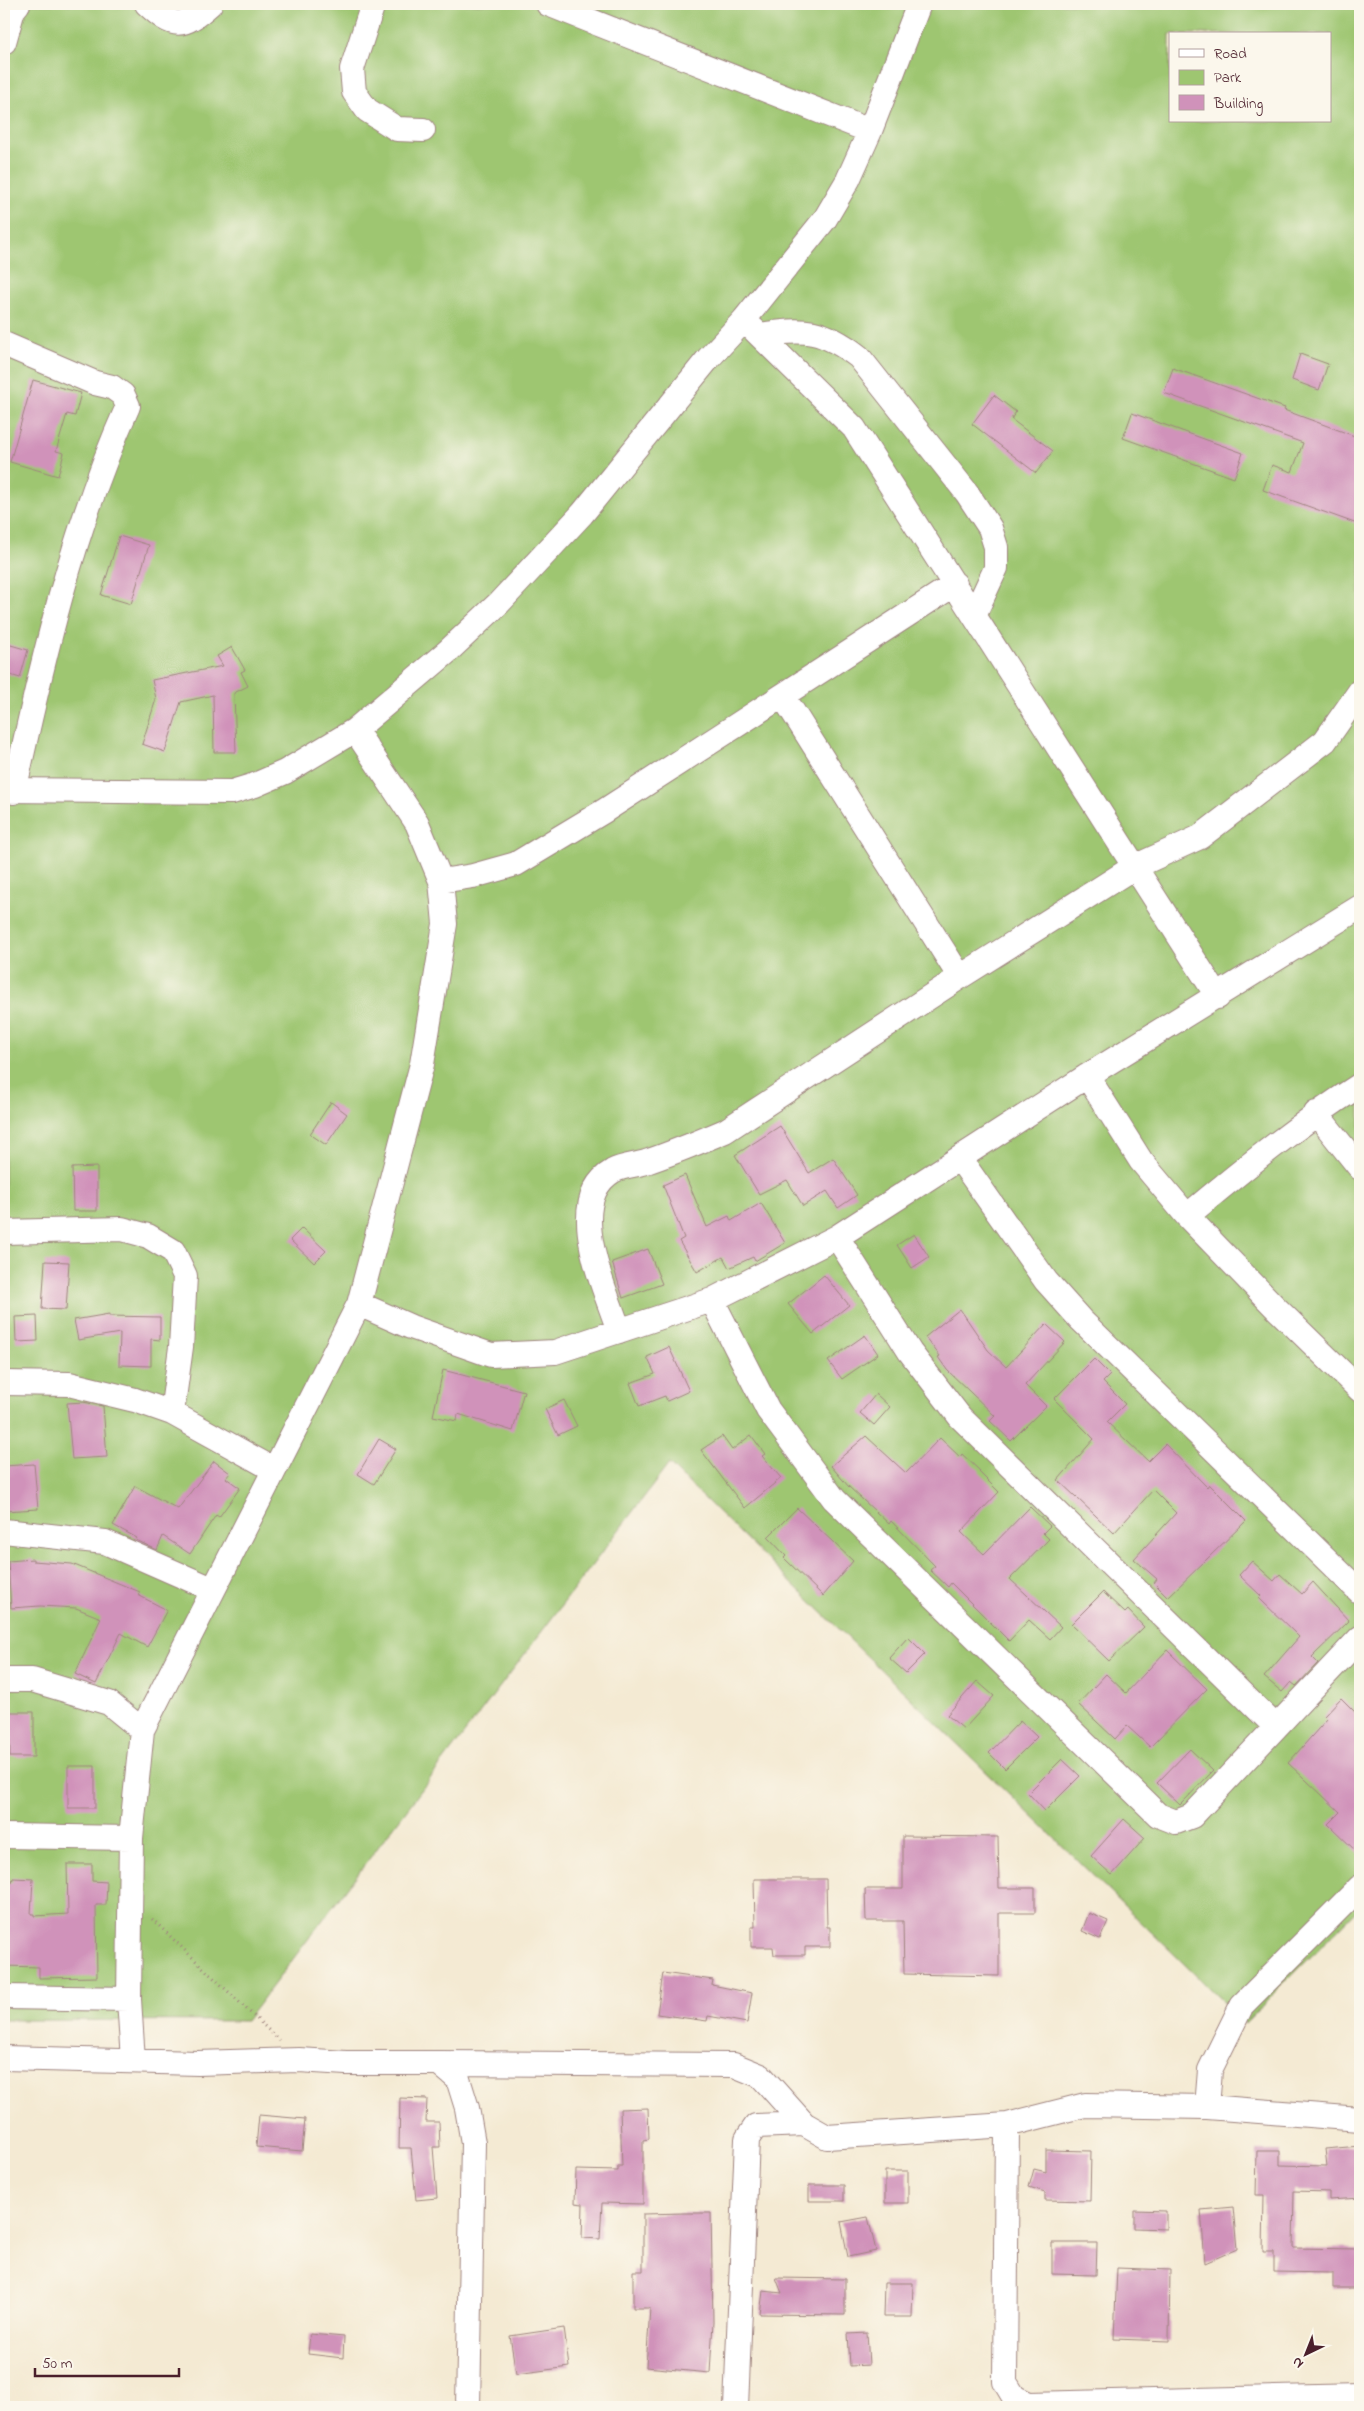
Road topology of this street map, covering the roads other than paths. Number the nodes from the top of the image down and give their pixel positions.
1 (147, 4) edge
2 (210, 4) edge
3 (373, 4) edge
4 (548, 4) edge
5 (919, 4) edge
6 (12, 7) edge
7 (4, 42) edge
8 (423, 130) dead end
9 (870, 131) junction
10 (752, 327) junction
11 (4, 344) edge
12 (955, 584) junction
13 (974, 613) junction
14 (1360, 691) edge
15 (783, 696) junction
16 (355, 730) junction
17 (9, 791) edge
18 (1134, 867) junction
19 (441, 881) junction
20 (1360, 907) edge
21 (960, 977) junction
22 (1218, 997) junction
23 (1086, 1076) junction
24 (1360, 1085) edge
25 (1316, 1113) junction
26 (960, 1159) junction
27 (1360, 1168) edge
28 (1187, 1216) junction
29 (4, 1232) edge
30 (837, 1237) junction
31 (712, 1300) junction
32 (359, 1304) junction
33 (619, 1331) junction
34 (4, 1384) edge
35 (1360, 1390) edge
36 (172, 1413) junction
37 (273, 1469) junction
38 (4, 1531) edge
39 (212, 1589) junction
40 (1360, 1592) edge
41 (1360, 1638) edge
42 (4, 1680) edge
43 (1276, 1727) junction
44 (142, 1730) junction
45 (4, 1836) edge
46 (131, 1838) junction
47 (1360, 1886) edge
48 (4, 1997) edge
49 (129, 1998) junction
50 (4, 2058) edge
51 (133, 2061) junction
52 (439, 2064) junction
53 (1207, 2108) junction
54 (1360, 2119) edge
55 (804, 2124) junction
56 (1007, 2125) junction
57 (1360, 2396) edge
58 (468, 2407) edge
59 (736, 2407) edge

1 - 2 street
3 - 8 street
4 - 9 street
5 - 9 street
6 - 7 street
9 - 10 street
10 - 12 street
10 - 13 street
10 - 16 street
11 - 17 street
12 - 13 street
12 - 15 street
13 - 18 street
14 - 18 street
15 - 19 street
15 - 21 street
16 - 17 street
16 - 19 street
18 - 21 street
18 - 22 street
19 - 32 street
20 - 22 street
21 - 33 street
22 - 23 street
23 - 26 street
23 - 28 street
24 - 25 street
25 - 27 street
25 - 28 street
26 - 30 street
26 - 40 street
28 - 35 street
29 - 36 street
30 - 31 street
30 - 43 street
31 - 33 street
31 - 43 street
32 - 33 street
32 - 37 street
34 - 36 street
36 - 37 street
37 - 39 street
38 - 39 street
39 - 44 street
41 - 43 street
42 - 44 street
44 - 46 street
45 - 46 street
46 - 49 street
47 - 53 street
48 - 49 street
49 - 51 street
50 - 51 street
51 - 52 street
52 - 55 street
52 - 58 street
53 - 54 street
53 - 56 street
55 - 56 street
55 - 59 street
56 - 57 street

